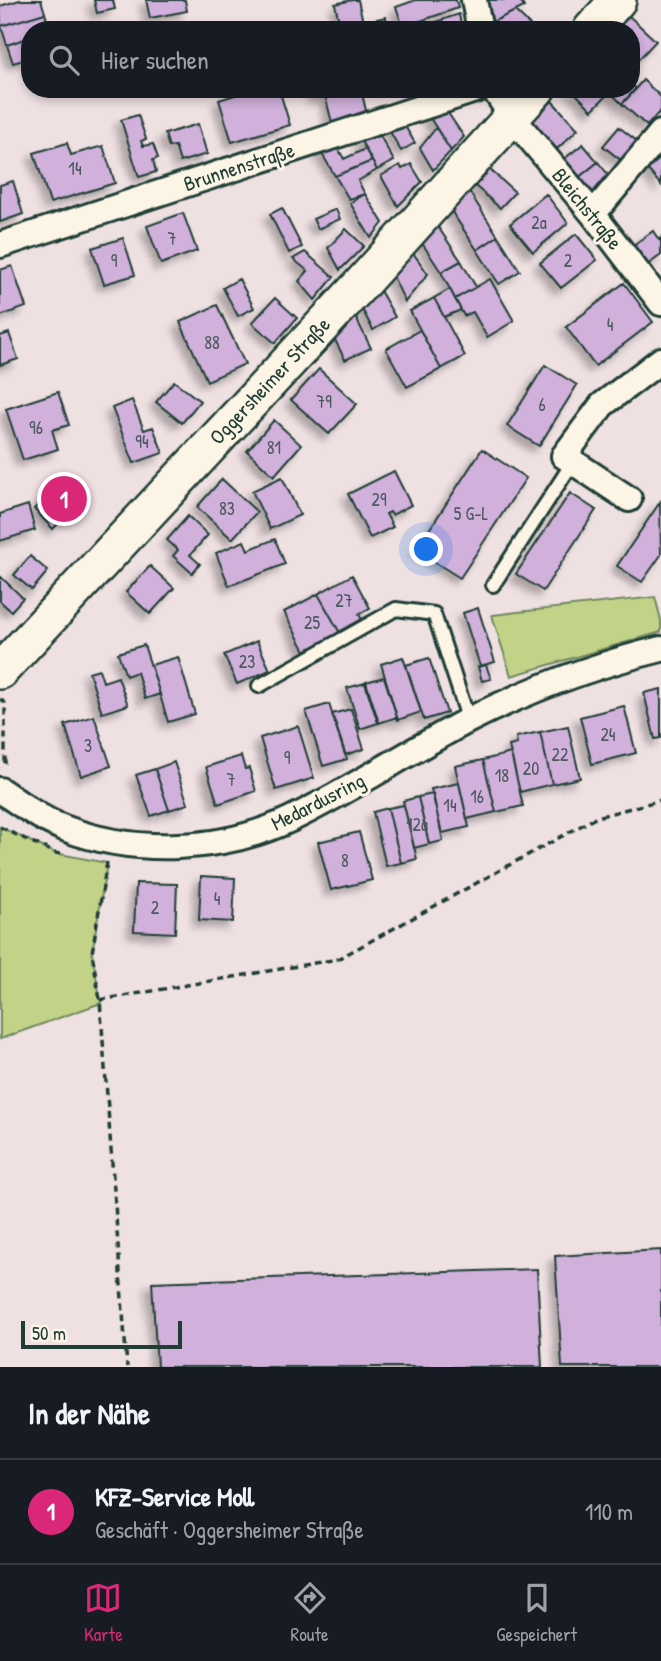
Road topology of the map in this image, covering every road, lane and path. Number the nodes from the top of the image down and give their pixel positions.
1 (474, 0) edge
2 (618, 0) edge
3 (478, 21) edge
4 (599, 21) edge
5 (450, 98) edge
6 (503, 103) edge
7 (661, 133) edge
8 (593, 214) junction
9 (0, 245) edge
10 (661, 303) edge
11 (661, 360) edge
12 (573, 462) junction
13 (629, 499) dead end
14 (493, 585) dead end
15 (661, 649) edge
16 (0, 671) edge
17 (259, 686) dead end
18 (0, 699) edge
19 (469, 721) junction
20 (0, 769) edge
21 (0, 790) edge
22 (661, 800) edge
23 (110, 842) junction
24 (100, 1000) junction
25 (127, 1367) edge

1 - 3 street
2 - 4 street
5 - 9 street, Brunnenstraße
6 - 8 street, Bleichstraße
6 - 16 street, Oggersheimer Straße
7 - 8 street
8 - 10 street, Bleichstraße
11 - 12 street
12 - 13 street
12 - 14 lane
15 - 19 street, Medardusring
17 - 19 lane
18 - 20 path
19 - 23 street, Medardusring
21 - 23 street, Medardusring
22 - 24 path
23 - 24 path
24 - 25 path

